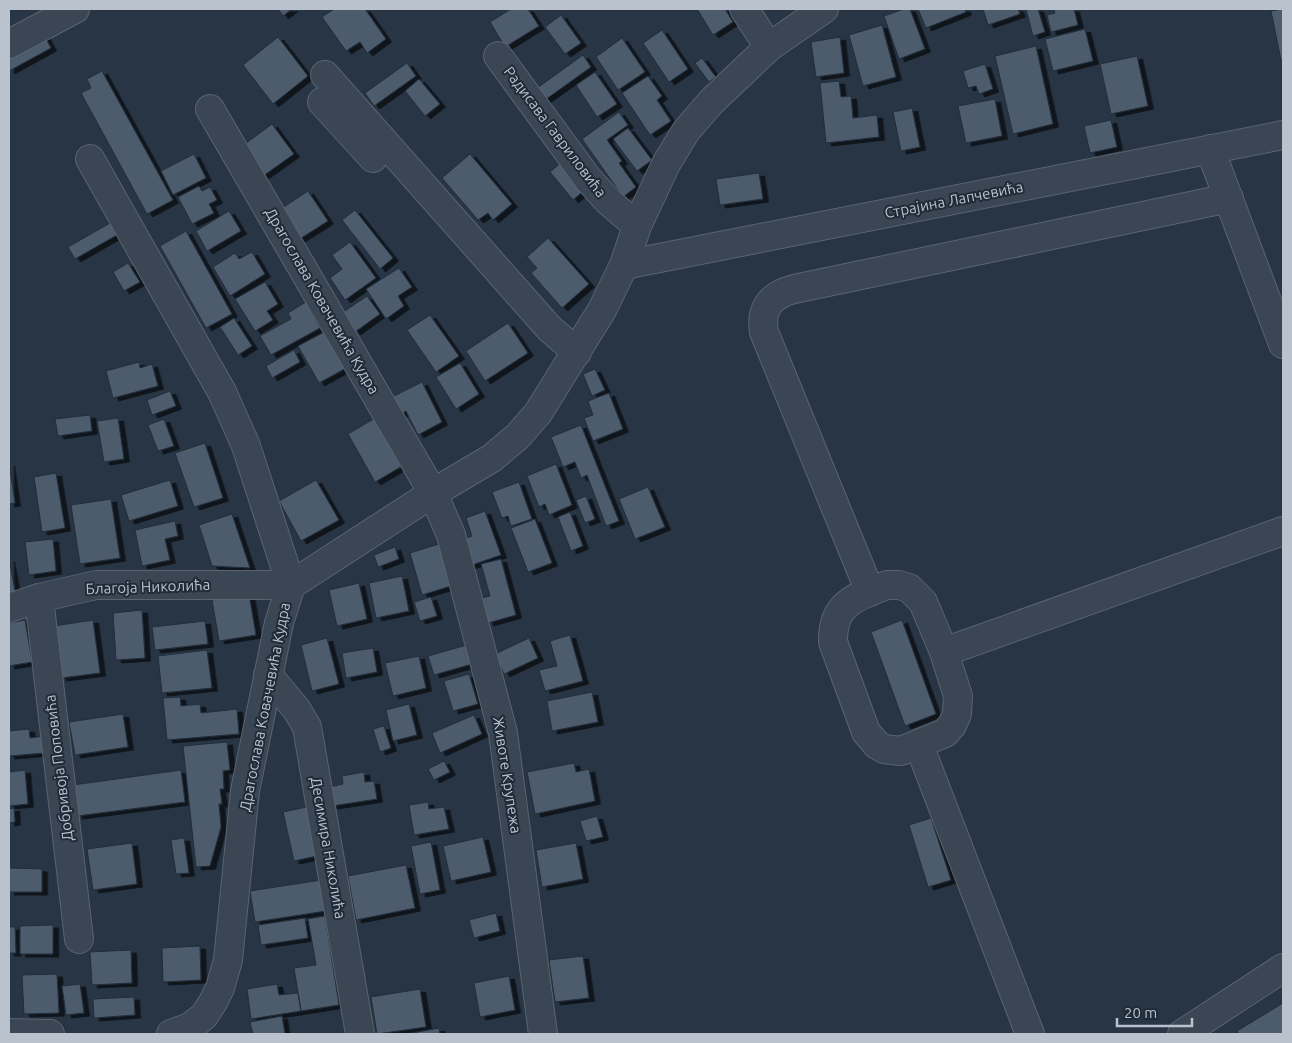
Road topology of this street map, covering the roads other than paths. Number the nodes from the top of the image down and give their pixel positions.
1 (75, 9) edge
2 (744, 9) edge
3 (824, 9) edge
4 (9, 44) edge
5 (769, 47) junction
6 (498, 56) dead end
7 (324, 88) dead end
8 (210, 109) dead end
9 (1283, 135) edge
10 (1210, 150) junction
11 (90, 158) dead end
12 (1229, 198) junction
13 (637, 226) junction
14 (624, 265) junction
15 (1283, 344) edge
16 (573, 359) junction
17 (433, 493) junction
18 (1283, 531) edge
19 (291, 585) junction
20 (870, 592) junction
21 (39, 598) junction
22 (9, 608) edge
23 (944, 652) junction
24 (268, 675) junction
25 (919, 745) junction
26 (79, 939) dead end
27 (1283, 968) edge
28 (206, 1025) edge
29 (9, 1033) edge
30 (50, 1034) edge
31 (171, 1034) edge
32 (360, 1034) edge
33 (543, 1034) edge
34 (1030, 1034) edge
35 (1182, 1034) edge

1 - 4 street
2 - 5 street
3 - 5 street
5 - 13 street
6 - 13 street, Радисава Гавриловића
7 - 16 street
8 - 17 street, Драгослава Ковачевића Кудра
9 - 10 street, Страјина Лапчевића
10 - 12 street
10 - 14 street, Страјина Лапчевића
11 - 19 street
12 - 15 street
12 - 20 street
13 - 14 street
14 - 16 street, Драгослава Ковачевића Кудра
16 - 17 street, Драгослава Ковачевића Кудра
17 - 19 street, Драгослава Ковачевића Кудра
17 - 33 street, Животе Крупежа
18 - 23 street
19 - 21 street, Благоја Николића
19 - 24 street, Драгослава Ковачевића Кудра
20 - 23 street
20 - 25 street
21 - 22 street, Благоја Николића
21 - 26 street, Добривоја Поповића
23 - 25 street
24 - 28 street, Драгослава Ковачевића Кудра
24 - 32 street, Десимира Николића
25 - 34 street
27 - 35 street
28 - 31 street, Драгослава Ковачевића Кудра
29 - 30 street

